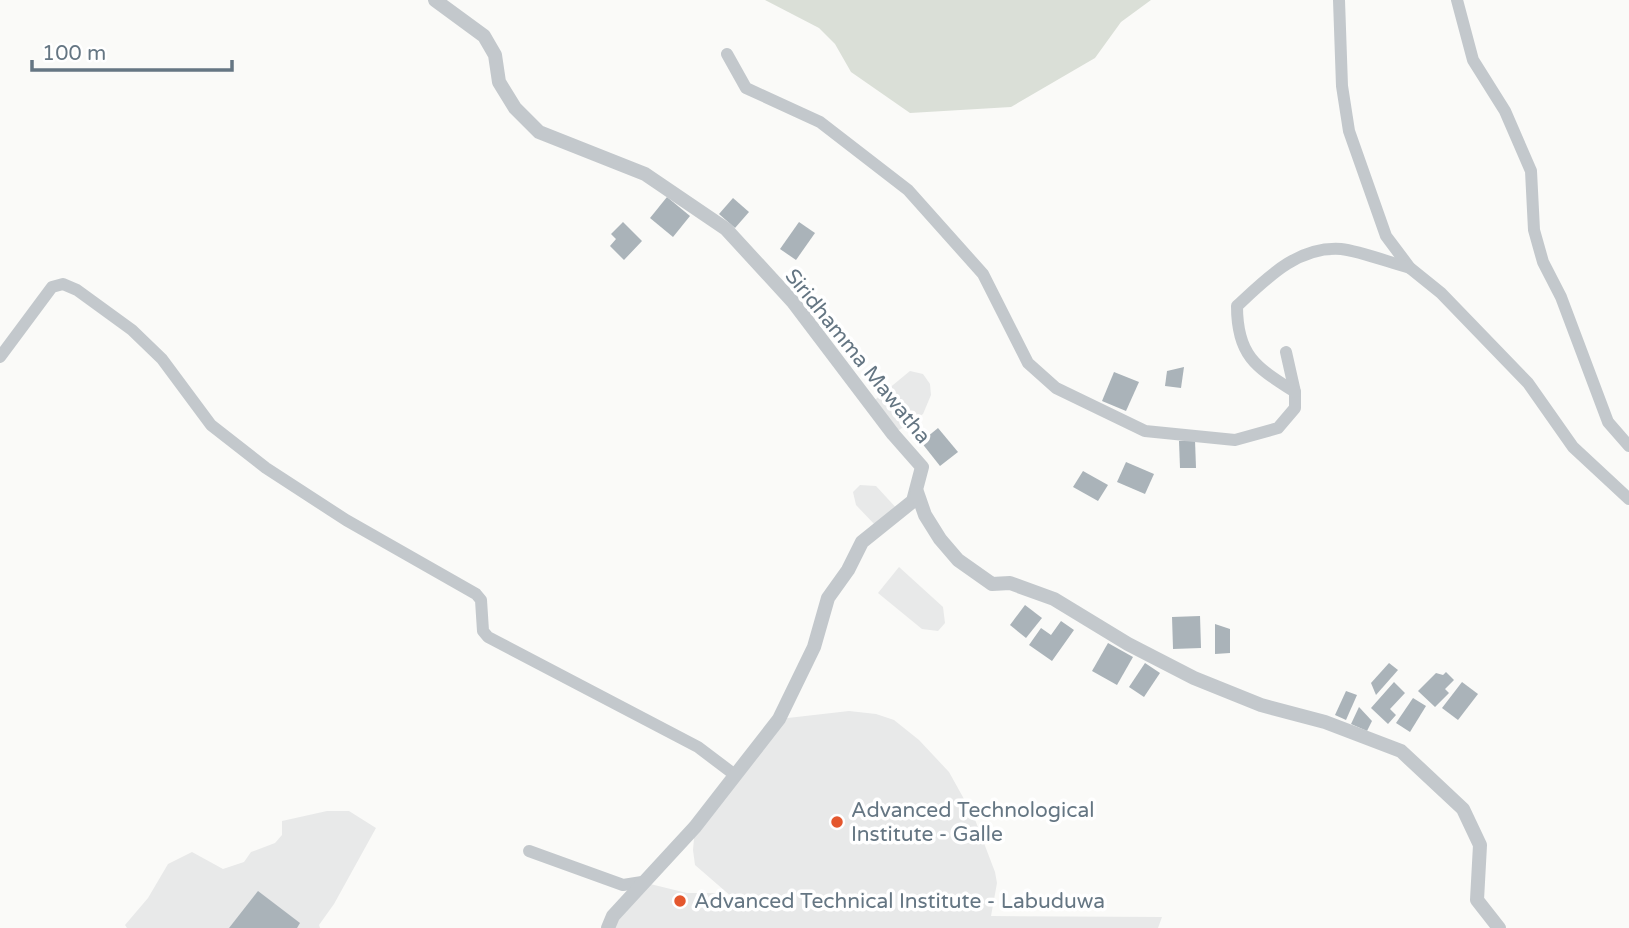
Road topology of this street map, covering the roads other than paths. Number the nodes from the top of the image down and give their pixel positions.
1 (435, 0) edge
2 (1339, 0) edge
3 (1457, 0) edge
4 (727, 54) dead end
5 (1410, 268) junction
6 (1286, 352) dead end
7 (0, 357) edge
8 (1295, 392) junction
9 (1629, 446) edge
10 (917, 492) junction
11 (1629, 499) edge
12 (735, 775) junction
13 (529, 851) dead end
14 (642, 882) junction
15 (608, 928) edge
16 (1499, 928) edge

1 - 10 street, Siridhamma Mawatha
2 - 5 street
3 - 9 street
4 - 8 street
5 - 8 street
5 - 11 street
6 - 8 street
7 - 12 street
10 - 12 street
10 - 16 street
12 - 14 street
13 - 14 street
14 - 15 street

